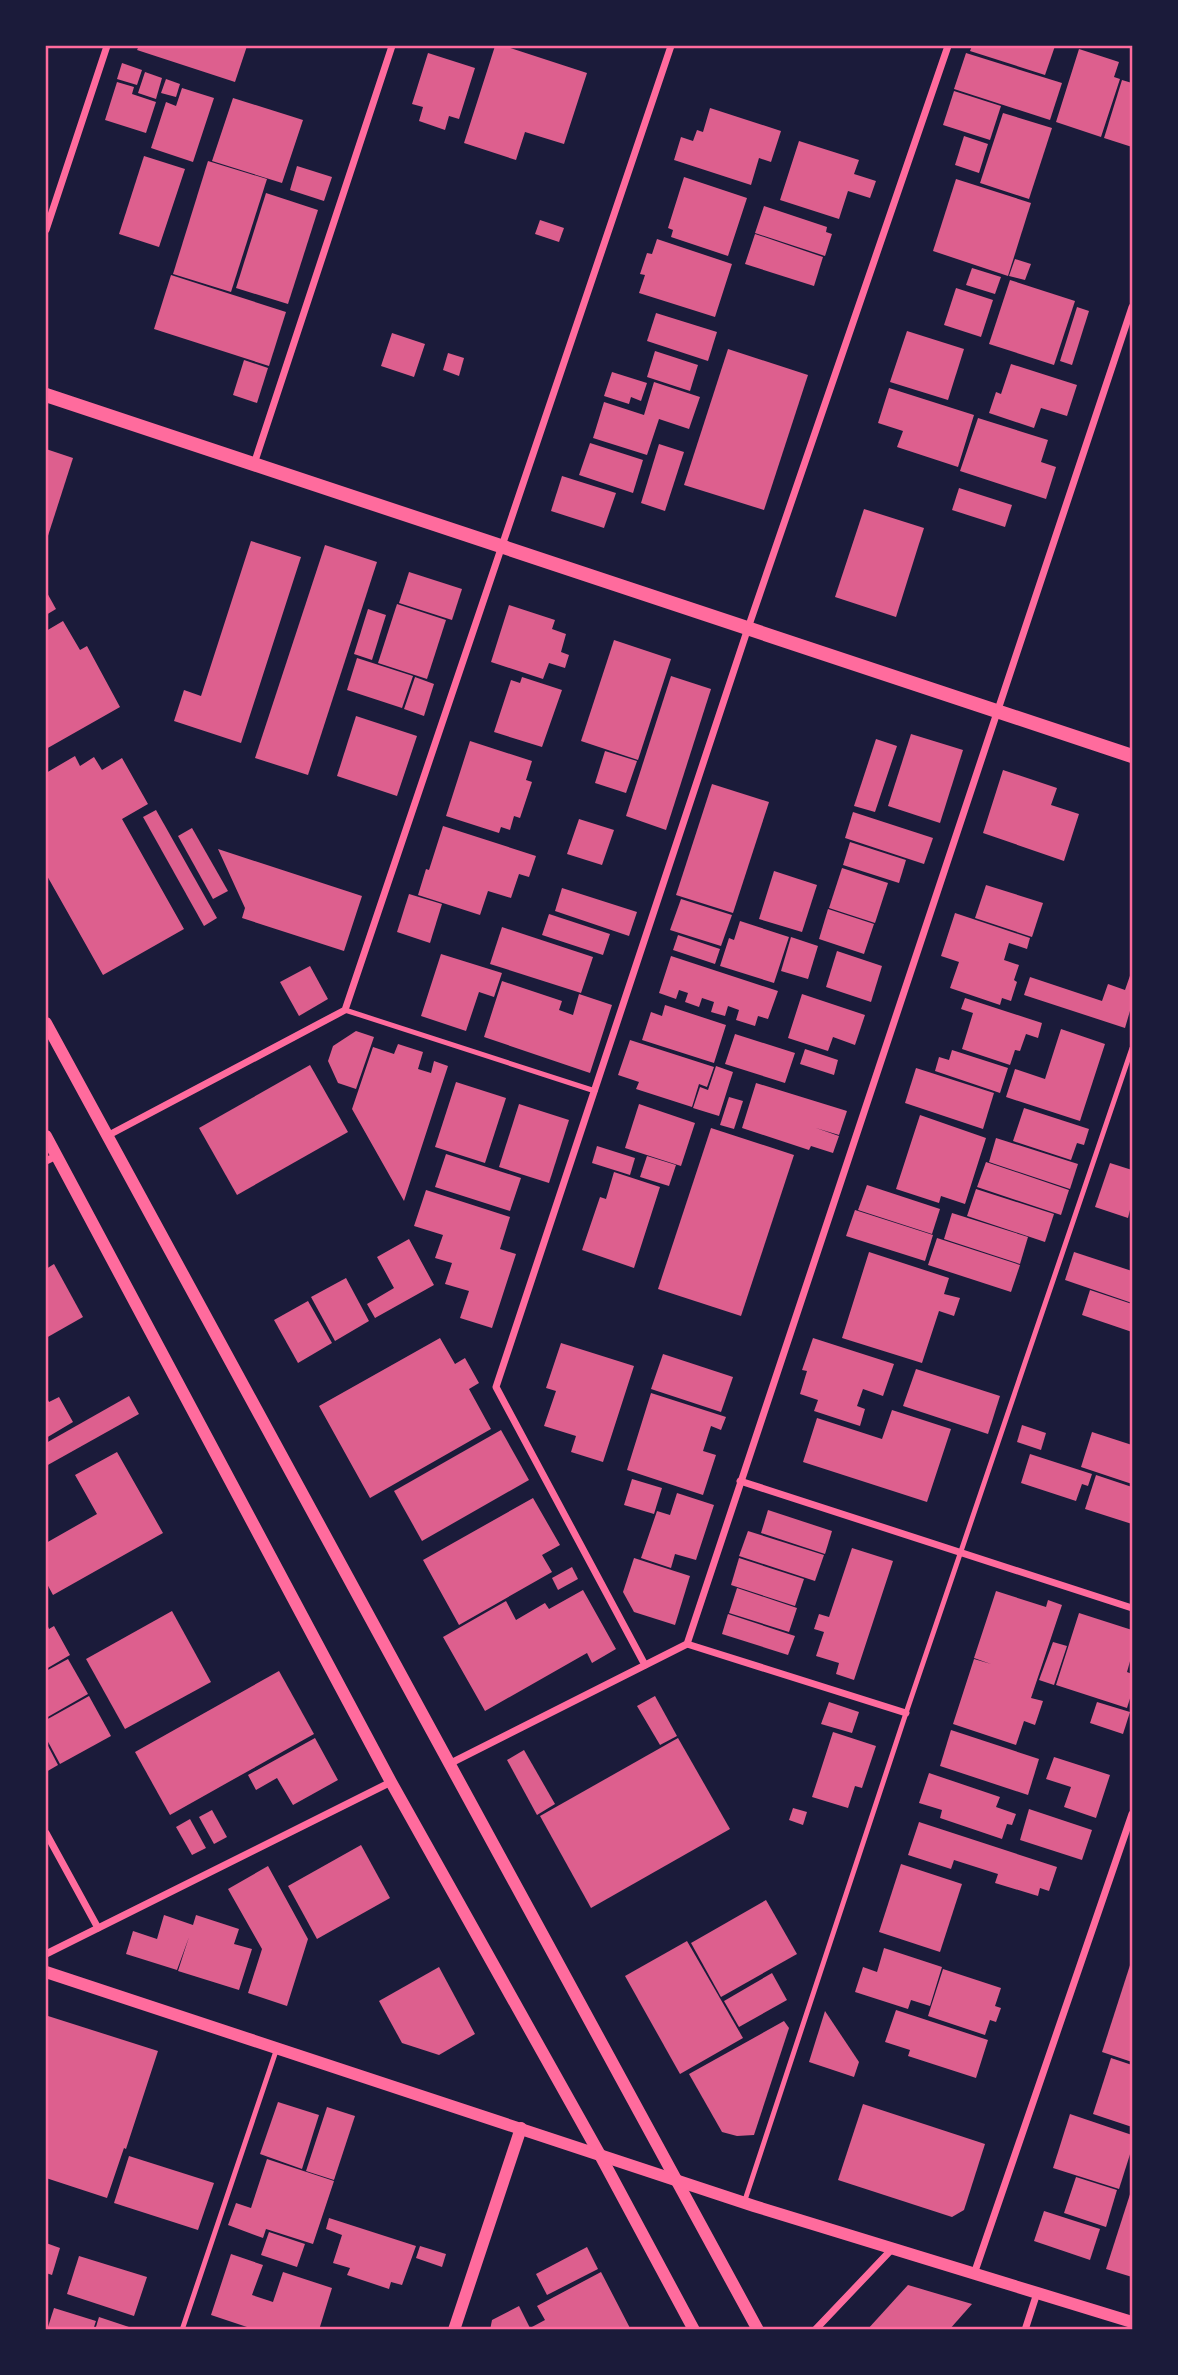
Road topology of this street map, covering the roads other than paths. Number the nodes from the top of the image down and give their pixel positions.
1 (107, 46) edge
2 (391, 46) edge
3 (671, 46) edge
4 (948, 46) edge
5 (46, 230) edge
6 (1132, 307) edge
7 (46, 395) edge
8 (254, 464) junction
9 (502, 547) junction
10 (748, 628) junction
11 (997, 711) junction
12 (1132, 756) edge
13 (345, 1010) junction
14 (46, 1023) edge
15 (1132, 1048) edge
16 (595, 1091) junction
17 (46, 1136) edge
18 (106, 1137) junction
19 (51, 1158) edge
20 (740, 1481) junction
21 (960, 1552) junction
22 (1132, 1608) edge
23 (687, 1644) junction
24 (645, 1665) junction
25 (906, 1713) junction
26 (451, 1763) junction
27 (391, 1782) junction
28 (1132, 1814) edge
29 (46, 1833) edge
30 (98, 1928) junction
31 (46, 1954) edge
32 (46, 1972) edge
33 (277, 2048) junction
34 (521, 2128) junction
35 (600, 2154) junction
36 (676, 2179) junction
37 (744, 2203) junction
38 (892, 2248) junction
39 (974, 2274) junction
40 (1037, 2293) junction
41 (1132, 2322) edge
42 (183, 2329) edge
43 (454, 2329) edge
44 (694, 2329) edge
45 (758, 2329) edge
46 (815, 2329) edge
47 (1025, 2329) edge

1 - 5 street
2 - 8 street
3 - 9 street
4 - 10 street
6 - 11 street
7 - 8 main road
8 - 9 main road
9 - 10 main road
9 - 13 street
10 - 11 main road
10 - 16 street
11 - 12 main road
11 - 20 street
13 - 16 lane
13 - 18 street
14 - 18 street
15 - 21 lane
16 - 24 street
17 - 19 street
18 - 26 street
19 - 27 street
20 - 21 street
20 - 23 street
21 - 22 street
21 - 25 lane
23 - 24 street
23 - 25 street
24 - 26 street
25 - 37 lane
26 - 36 street
27 - 30 street
27 - 35 street
28 - 39 street
29 - 30 street
30 - 31 street
32 - 33 street
33 - 34 street
33 - 42 lane
34 - 35 street
34 - 43 street
35 - 36 street
35 - 44 street
36 - 37 street
36 - 45 street
37 - 38 street
38 - 39 street
38 - 46 street
39 - 40 street
40 - 41 street
40 - 47 street

